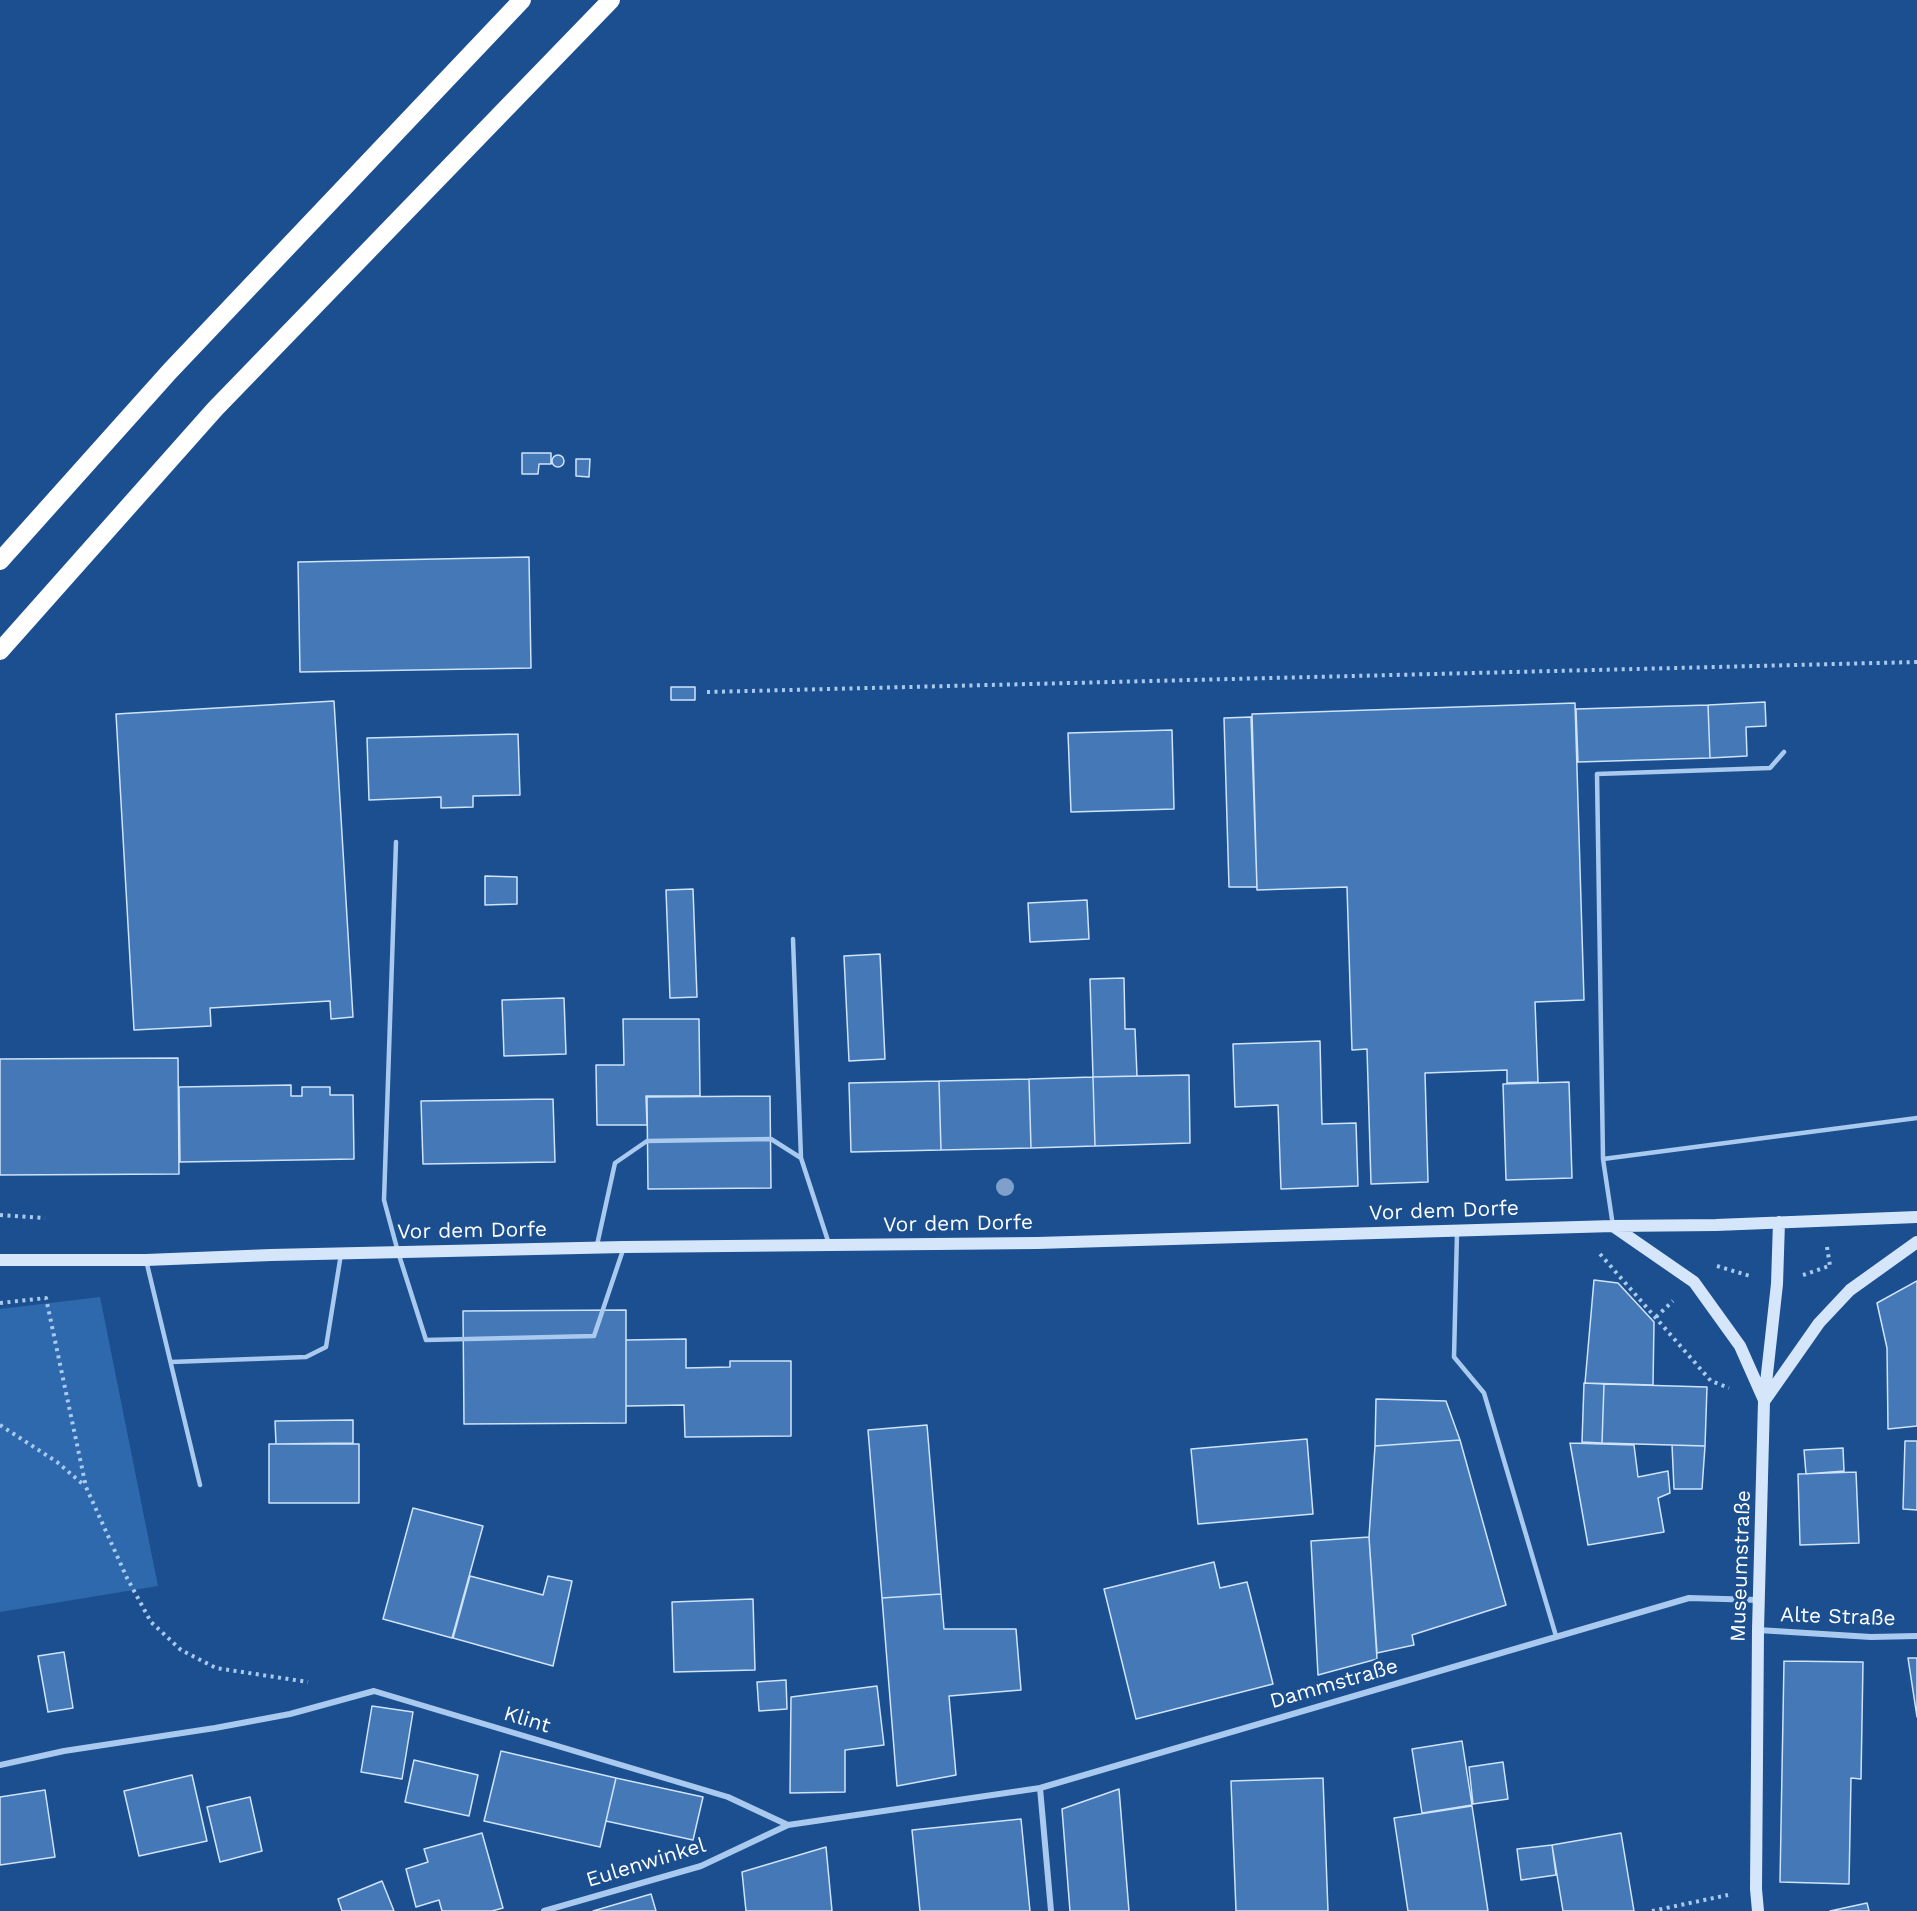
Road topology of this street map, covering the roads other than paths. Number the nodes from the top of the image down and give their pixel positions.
1 (522, 0) edge
2 (612, 0) edge
3 (0, 561) edge
4 (0, 651) edge
5 (1784, 752) dead end
6 (396, 842) dead end
7 (793, 939) dead end
8 (1917, 1118) edge
9 (801, 1158) junction
10 (1603, 1159) junction
11 (1917, 1217) edge
12 (1779, 1222) junction
13 (1613, 1226) junction
14 (1458, 1231) junction
15 (1917, 1242) edge
16 (829, 1245) junction
17 (624, 1247) junction
18 (596, 1248) junction
19 (398, 1252) junction
20 (341, 1254) junction
21 (0, 1260) edge
22 (146, 1260) junction
23 (171, 1362) junction
24 (1764, 1401) junction
25 (200, 1485) dead end
26 (1760, 1600) junction
27 (1758, 1630) junction
28 (1556, 1636) junction
29 (1917, 1636) edge
30 (0, 1765) edge
31 (1040, 1788) junction
32 (788, 1825) junction
33 (544, 1911) edge
34 (1052, 1911) edge
35 (1758, 1911) edge

1 - 3 highway
2 - 4 highway
5 - 10 lane
6 - 19 lane
7 - 9 lane
8 - 10 lane
9 - 16 lane
9 - 18 lane
10 - 13 lane
11 - 12 main road, Vor dem Dorfe
12 - 13 main road, Vor dem Dorfe
12 - 24 main road, Museumstraße
13 - 14 main road, Vor dem Dorfe
13 - 24 main road
14 - 16 main road, Vor dem Dorfe
14 - 28 lane
15 - 24 main road
16 - 17 main road, Vor dem Dorfe
17 - 18 main road, Vor dem Dorfe
17 - 19 lane
18 - 19 main road, Vor dem Dorfe
19 - 20 main road, Vor dem Dorfe
20 - 22 main road, Vor dem Dorfe
20 - 23 lane
21 - 22 main road, Vor dem Dorfe
22 - 23 lane
23 - 25 lane
24 - 26 main road, Museumstraße
26 - 27 main road, Museumstraße
26 - 28 street, Dammstraße
27 - 29 street, Alte Straße
27 - 35 main road, Museumstraße
28 - 31 street, Dammstraße
30 - 32 street, Klint
31 - 32 street
31 - 34 street
32 - 33 street, Eulenwinkel

